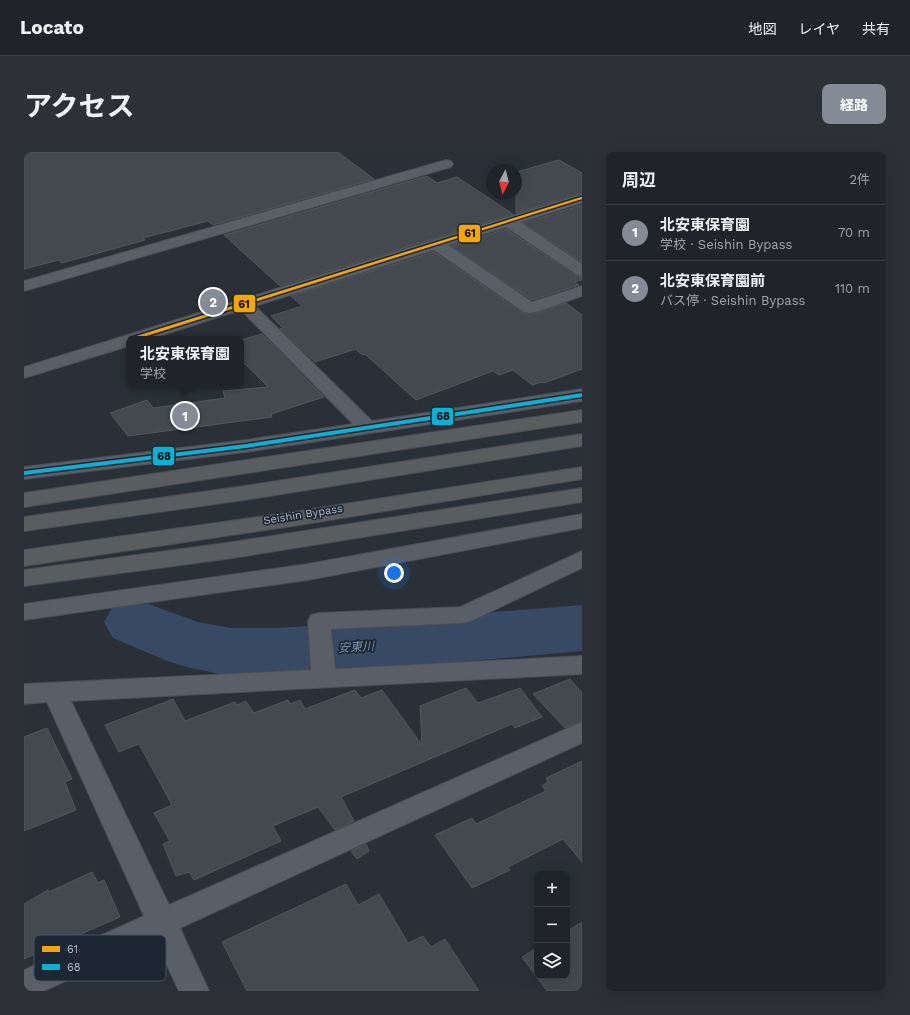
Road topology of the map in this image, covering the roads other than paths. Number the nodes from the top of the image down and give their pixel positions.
1 (446, 164) dead end
2 (582, 198) edge
3 (507, 221) junction
4 (436, 244) junction
5 (582, 271) edge
6 (24, 286) edge
7 (582, 292) edge
8 (244, 304) junction
9 (142, 336) edge
10 (126, 341) edge
11 (24, 373) edge
12 (582, 395) edge
13 (582, 416) edge
14 (367, 427) junction
15 (582, 436) edge
16 (582, 440) edge
17 (582, 470) edge
18 (24, 473) edge
19 (582, 473) edge
20 (582, 495) edge
21 (24, 500) edge
22 (24, 518) edge
23 (582, 521) edge
24 (24, 524) edge
25 (24, 554) edge
26 (24, 558) edge
27 (582, 559) edge
28 (24, 578) edge
29 (24, 612) edge
30 (582, 665) edge
31 (324, 678) junction
32 (54, 692) junction
33 (24, 694) edge
34 (582, 732) edge
35 (162, 923) junction
36 (135, 935) edge
37 (34, 981) edge
38 (24, 985) edge
39 (194, 991) edge

1 - 6 street
2 - 3 street
3 - 4 street
3 - 5 street
4 - 7 street
4 - 8 street
8 - 9 street
8 - 14 street
10 - 11 street
12 - 14 street
13 - 21 highway
14 - 18 street
15 - 22 highway
16 - 24 highway
17 - 25 highway, Seishin Bypass
19 - 26 highway
20 - 28 highway
23 - 29 street
27 - 31 street
30 - 31 street
31 - 32 street
32 - 33 street
32 - 35 street
34 - 35 street
35 - 36 street
35 - 39 street
37 - 38 street

